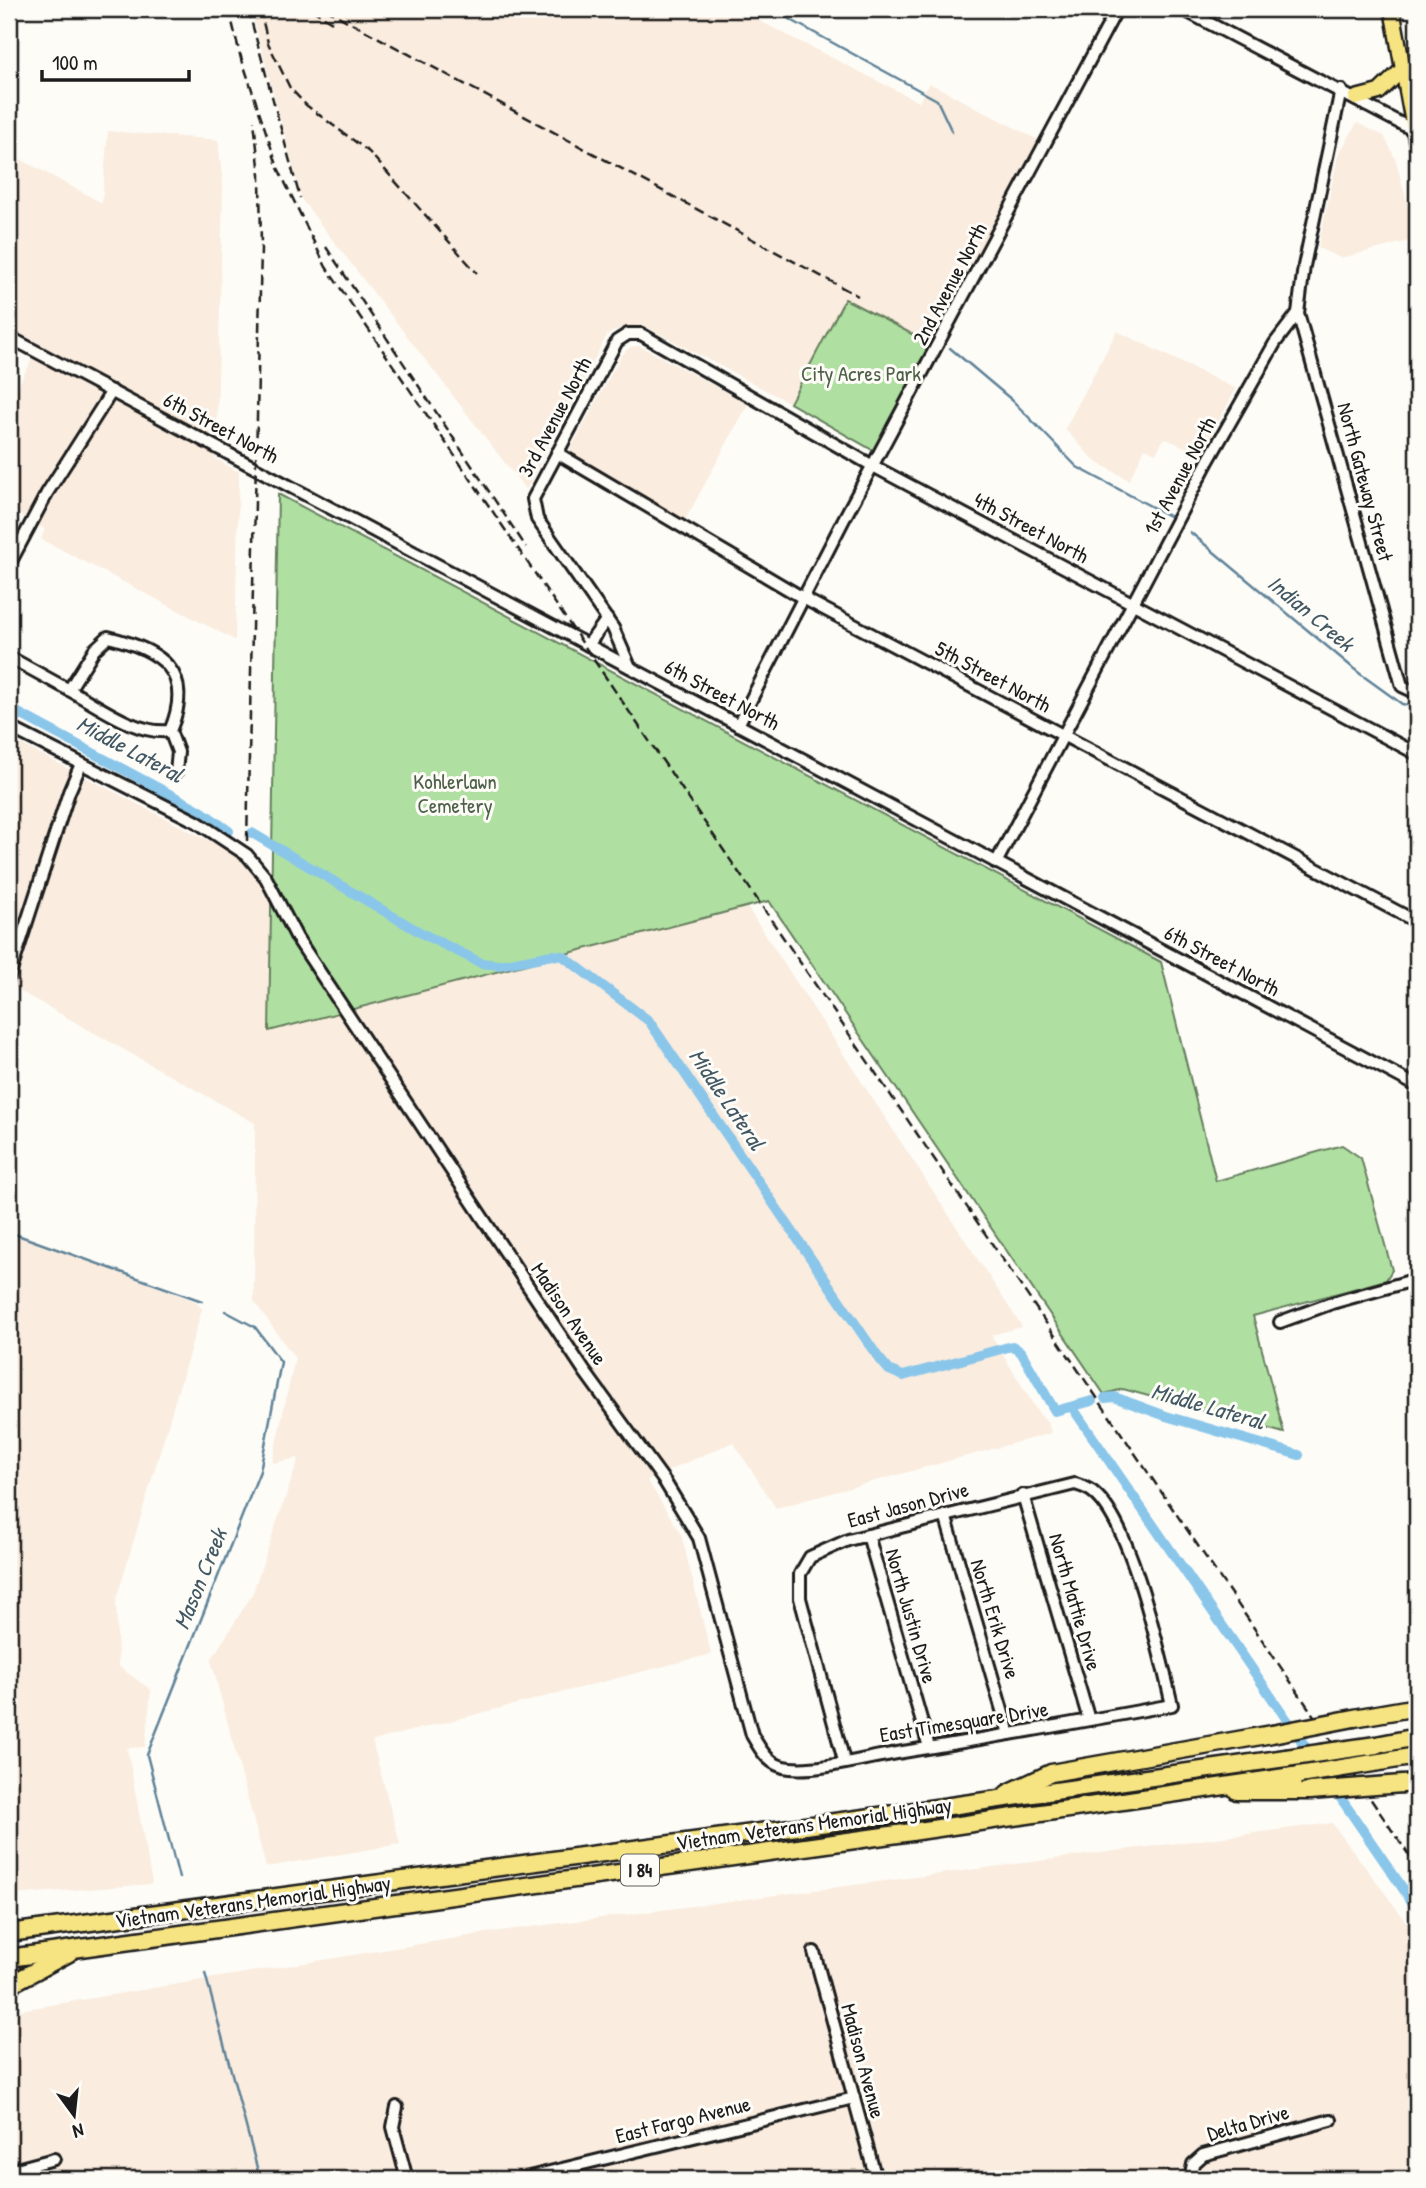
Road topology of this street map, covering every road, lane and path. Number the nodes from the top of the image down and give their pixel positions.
1 (1117, 9) edge
2 (1182, 9) edge
3 (1392, 9) edge
4 (1403, 69) junction
5 (1341, 90) junction
6 (1356, 98) junction
7 (1416, 136) edge
8 (1298, 313) junction
9 (628, 334) joint
10 (9, 337) edge
11 (111, 391) junction
12 (557, 453) junction
13 (873, 466) junction
14 (9, 565) edge
15 (803, 598) junction
16 (1133, 604) junction
17 (607, 619) junction
18 (588, 645) junction
19 (9, 657) edge
20 (630, 667) junction
21 (69, 690) junction
22 (1417, 693) edge
23 (738, 725) junction
24 (9, 727) edge
25 (170, 731) junction
26 (1063, 737) junction
27 (1417, 754) edge
28 (81, 764) junction
29 (176, 772) dead end
30 (996, 863) junction
31 (1417, 922) edge
32 (9, 977) edge
33 (1417, 1086) edge
34 (1417, 1279) edge
35 (1280, 1322) dead end
36 (1023, 1494) junction
37 (945, 1515) junction
38 (868, 1535) junction
39 (1172, 1705) joint
40 (1417, 1707) edge
41 (1089, 1720) junction
42 (1009, 1734) junction
43 (1417, 1737) edge
44 (929, 1747) junction
45 (1417, 1756) edge
46 (765, 1758) joint
47 (844, 1761) junction
48 (1409, 1783) edge
49 (1200, 1790) junction
50 (993, 1800) junction
51 (218, 1904) junction
52 (9, 1923) edge
53 (9, 1933) edge
54 (81, 1947) junction
55 (814, 1952) dead end
56 (9, 1958) edge
57 (9, 1985) edge
58 (854, 2098) junction
59 (397, 2107) dead end
60 (1331, 2120) dead end
61 (54, 2159) dead end
62 (9, 2171) edge
63 (407, 2179) edge
64 (521, 2179) edge
65 (876, 2179) edge
66 (1190, 2179) edge

1 - 13 street, 2nd Avenue North
2 - 5 street
3 - 4 main road
4 - 6 main road
4 - 7 main road
5 - 6 street
5 - 8 street
6 - 7 street
8 - 16 street, 1st Avenue North
8 - 22 street, North Gateway Street
9 - 12 street, 3rd Avenue North
9 - 13 street, 4th Street North
10 - 11 street, 6th Street North
11 - 14 street
11 - 18 street, 6th Street North
12 - 15 street, 5th Street North
12 - 17 street, 3rd Avenue North
13 - 15 street, 2nd Avenue North
13 - 16 street, 4th Street North
15 - 23 street, 2nd Avenue North
15 - 26 street, 5th Street North
16 - 26 street, 1st Avenue North
16 - 27 street, 4th Street North
17 - 18 street
17 - 20 street, 3rd Avenue North
18 - 20 street, 6th Street North
19 - 21 street
20 - 23 street, 6th Street North
21 - 25 street
21 - 25 street
23 - 30 street, 6th Street North
24 - 28 street, Madison Avenue
25 - 29 street
26 - 30 street, 1st Avenue North
26 - 31 street, 5th Street North
28 - 32 street
28 - 46 street, Madison Avenue
30 - 33 street, 6th Street North
34 - 35 street
36 - 37 street, East Jason Drive
36 - 39 street, East Jason Drive
36 - 41 street, North Mattie Drive
37 - 38 street, East Jason Drive
37 - 42 street, North Erik Drive
38 - 44 street, North Justin Drive
38 - 47 street, East Jason Drive
39 - 41 street, East Timesquare Drive
40 - 50 highway, bridge
41 - 42 street, East Timesquare Drive
42 - 44 street, East Timesquare Drive
43 - 50 highway, Vietnam Veterans Memorial Highway / I 84, bridge
44 - 47 street, East Timesquare Drive
45 - 49 highway, Vietnam Veterans Memorial Highway / I 84, bridge
46 - 47 street, East Timesquare Drive
48 - 49 highway, bridge
49 - 54 highway, Vietnam Veterans Memorial Highway / I 84
50 - 51 highway, Vietnam Veterans Memorial Highway / I 84
51 - 52 highway
51 - 53 highway, Vietnam Veterans Memorial Highway / I 84
54 - 56 highway, Vietnam Veterans Memorial Highway / I 84
54 - 57 highway
55 - 58 street, Madison Avenue
58 - 64 street, East Fargo Avenue
58 - 65 street, Madison Avenue
59 - 63 street
60 - 66 street, Delta Drive
61 - 62 street

